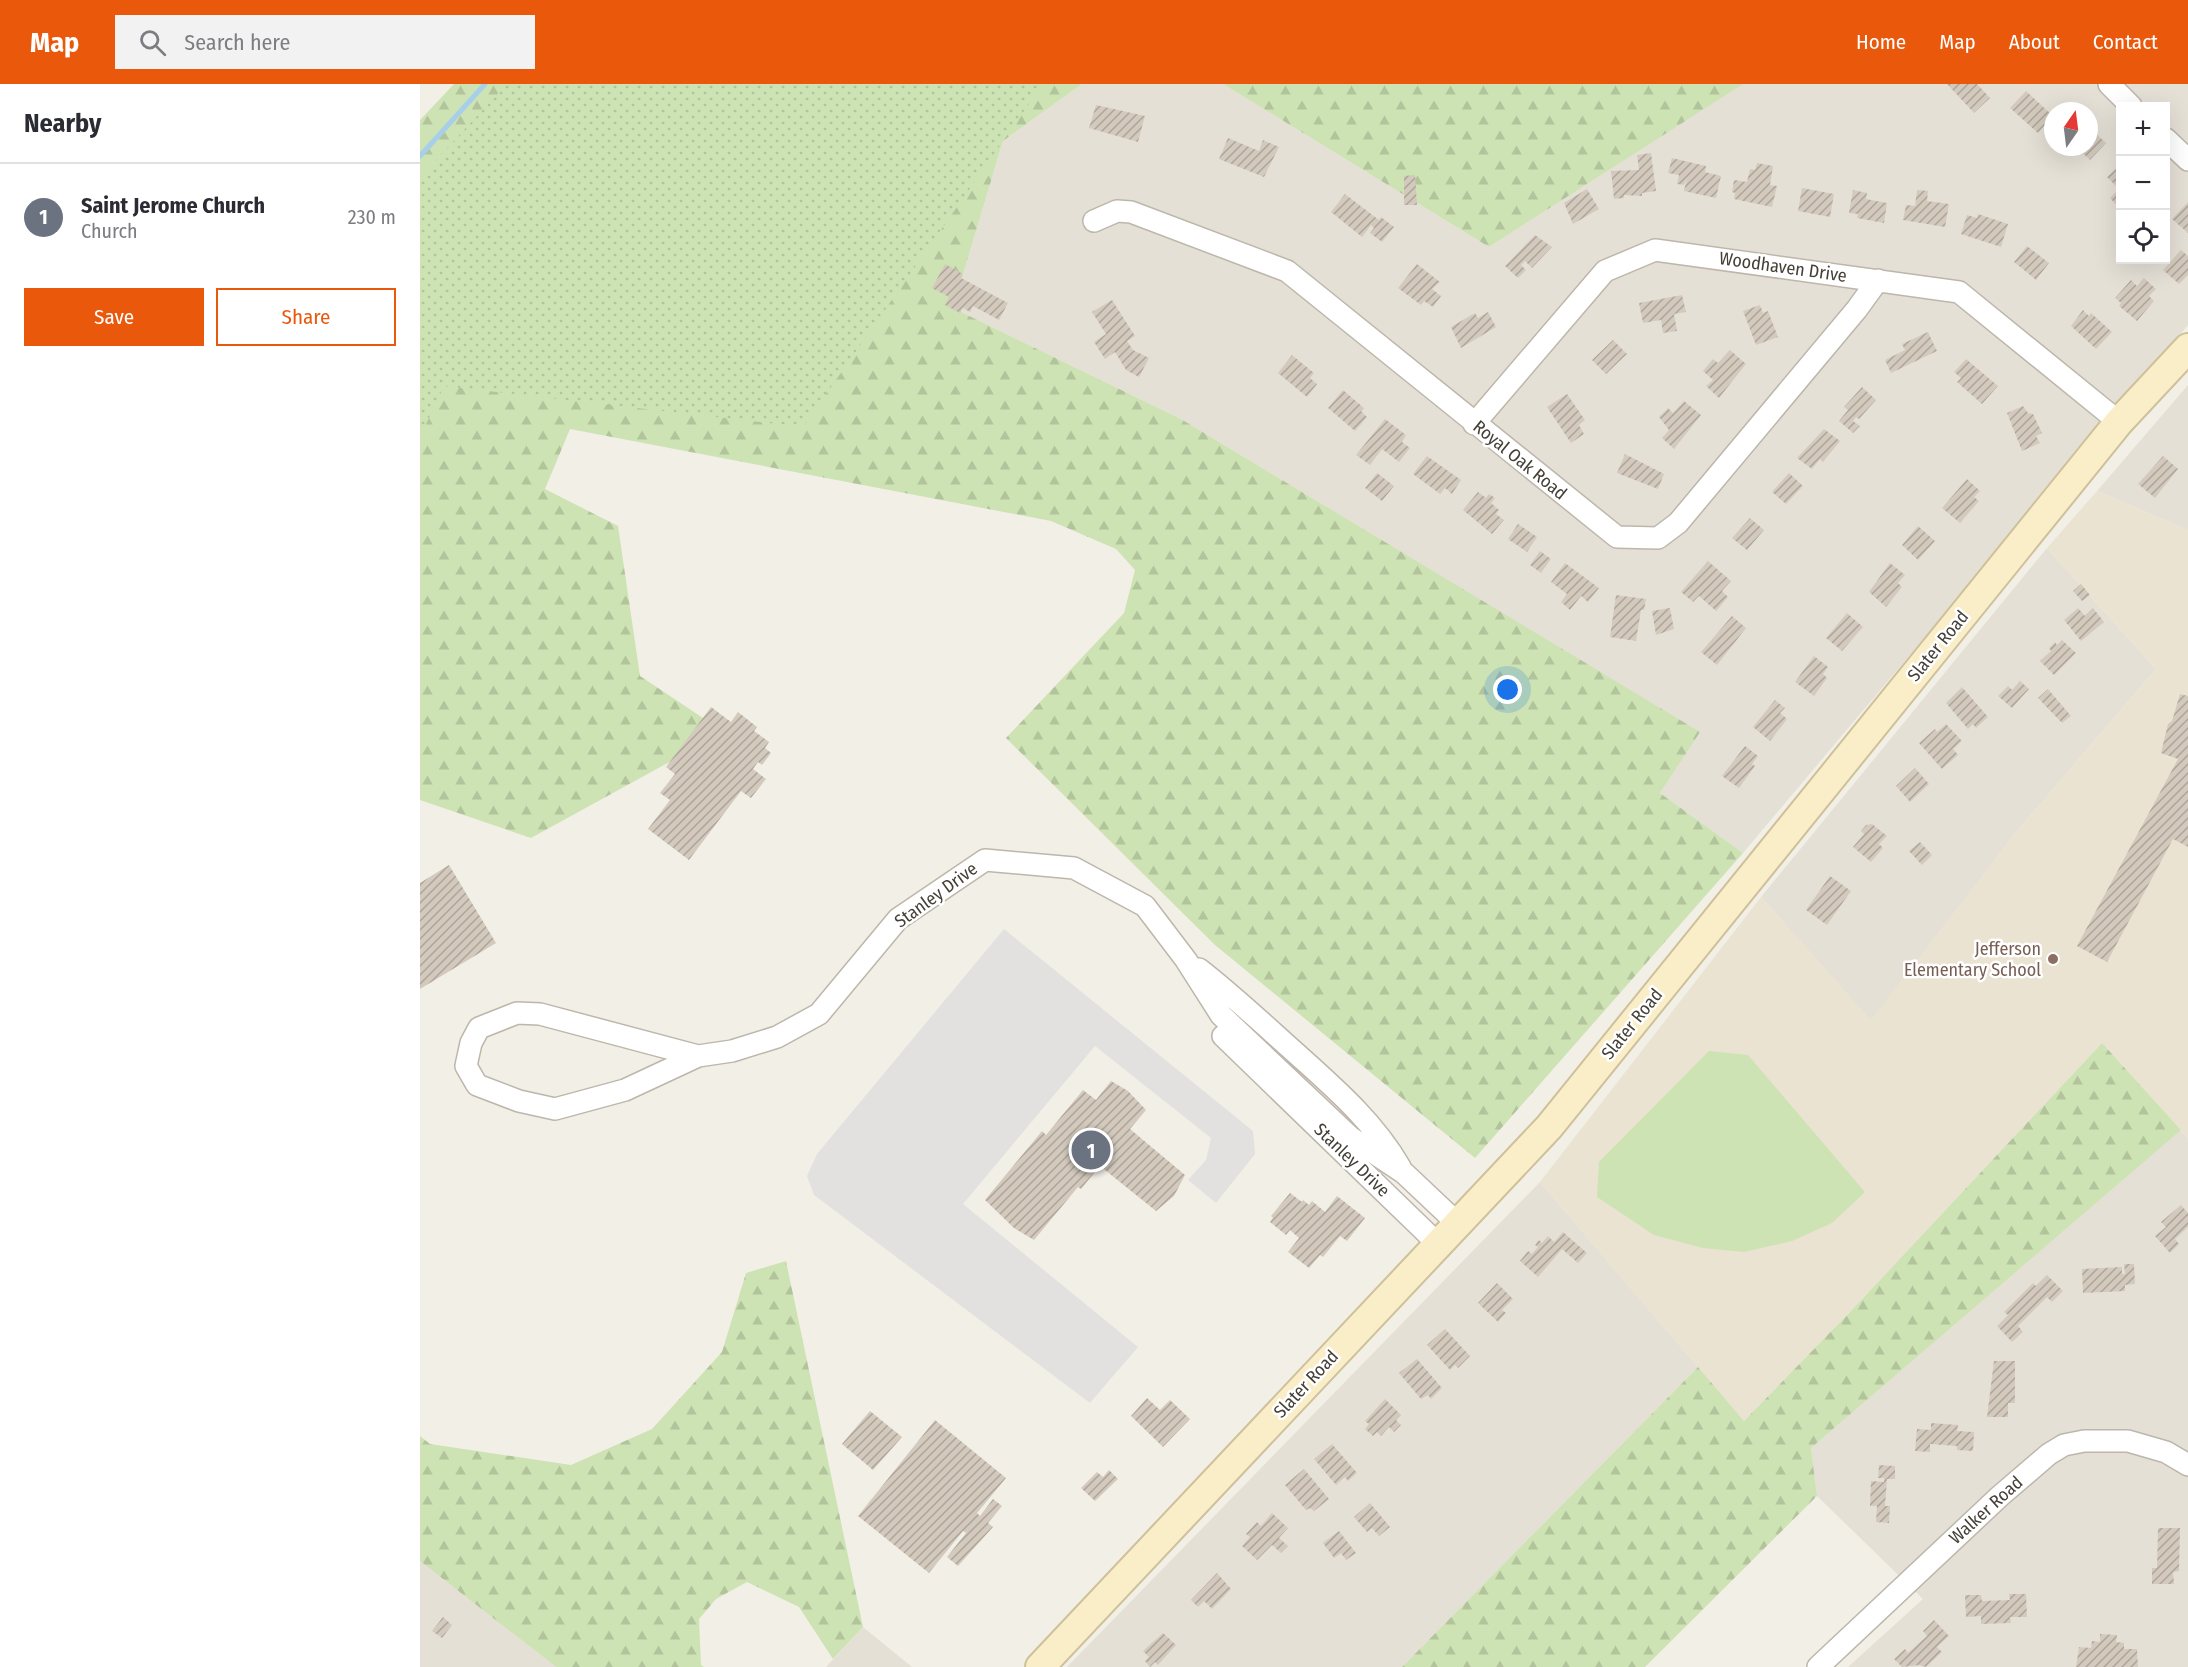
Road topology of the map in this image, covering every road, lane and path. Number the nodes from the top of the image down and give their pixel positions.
1 (2109, 84) edge
2 (2127, 102) edge
3 (2170, 143) edge
4 (2188, 160) edge
5 (1094, 221) dead end
6 (1878, 280) junction
7 (2188, 348) edge
8 (2119, 422) junction
9 (1474, 424) junction
10 (1186, 960) junction
11 (698, 1056) junction
12 (1457, 1223) junction
13 (1438, 1244) junction
14 (2188, 1465) edge
15 (1040, 1667) edge
16 (1818, 1667) edge

1 - 2 street
3 - 4 street
5 - 9 street, Royal Oak Road
6 - 8 street, Woodhaven Drive
6 - 9 street, Woodhaven Drive
6 - 9 street, Royal Oak Road
7 - 8 main road, Slater Road
8 - 12 main road, Slater Road
10 - 11 street, Stanley Drive
10 - 12 street, Stanley Drive
10 - 13 street, Stanley Drive
11 - 11 street, Stanley Drive
12 - 13 main road, Slater Road
13 - 15 main road, Slater Road
14 - 16 street, Walker Road

